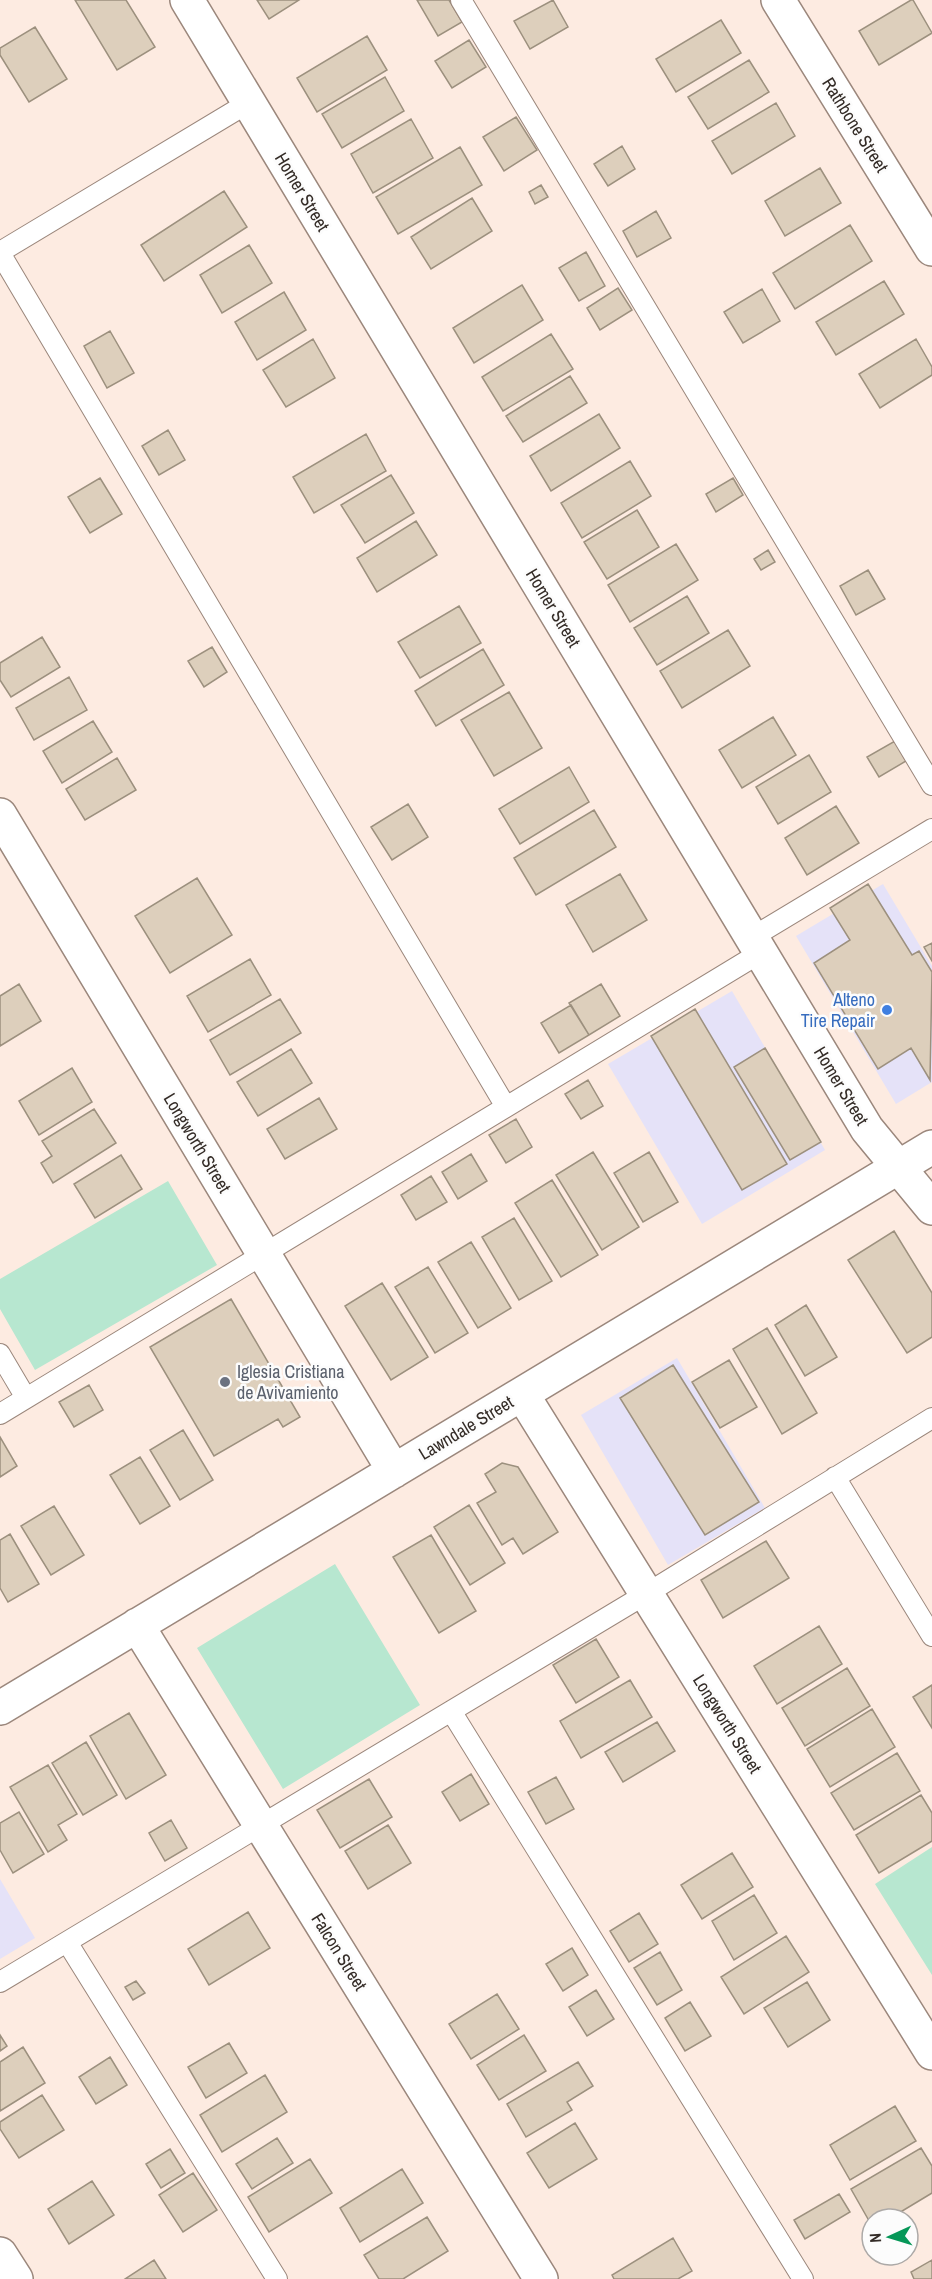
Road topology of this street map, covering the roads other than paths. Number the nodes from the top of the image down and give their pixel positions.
1 (187, 0) edge
2 (461, 0) edge
3 (778, 0) edge
4 (249, 103) junction
5 (932, 249) edge
6 (0, 252) edge
7 (932, 785) edge
8 (0, 815) edge
9 (932, 829) edge
10 (756, 945) junction
11 (506, 1107) junction
12 (932, 1148) edge
13 (900, 1167) junction
14 (932, 1208) edge
15 (264, 1253) junction
16 (0, 1354) edge
17 (522, 1394) junction
18 (26, 1398) junction
19 (0, 1414) edge
20 (932, 1418) edge
21 (394, 1471) junction
22 (835, 1477) junction
23 (646, 1594) junction
24 (137, 1625) junction
25 (932, 1636) edge
26 (0, 1708) edge
27 (451, 1711) junction
28 (260, 1825) junction
29 (67, 1942) junction
30 (0, 1982) edge
31 (932, 2054) edge
32 (0, 2254) edge
33 (16, 2279) edge
34 (277, 2279) edge
35 (541, 2279) edge
36 (803, 2279) edge

1 - 4 street, Homer Street
2 - 7 lane
3 - 5 street, Rathbone Street
4 - 6 lane
4 - 10 street, Homer Street
6 - 11 lane
8 - 15 street, Longworth Street
9 - 10 lane
10 - 11 lane
10 - 13 street, Homer Street
11 - 15 lane
12 - 13 street, Lawndale Street
13 - 14 street, Homer Street
13 - 17 street, Lawndale Street
15 - 18 lane
15 - 21 street, Longworth Street
16 - 18 lane
17 - 21 street, Lawndale Street
17 - 23 street, Longworth Street
18 - 19 lane
20 - 22 lane
21 - 24 street, Lawndale Street
22 - 23 lane
22 - 25 lane
23 - 27 lane
23 - 31 street, Longworth Street
24 - 26 street, Lawndale Street
24 - 28 street, Falcon Street
27 - 28 lane
27 - 36 lane
28 - 29 lane
28 - 35 street, Falcon Street
29 - 30 lane
29 - 34 lane
32 - 33 street

